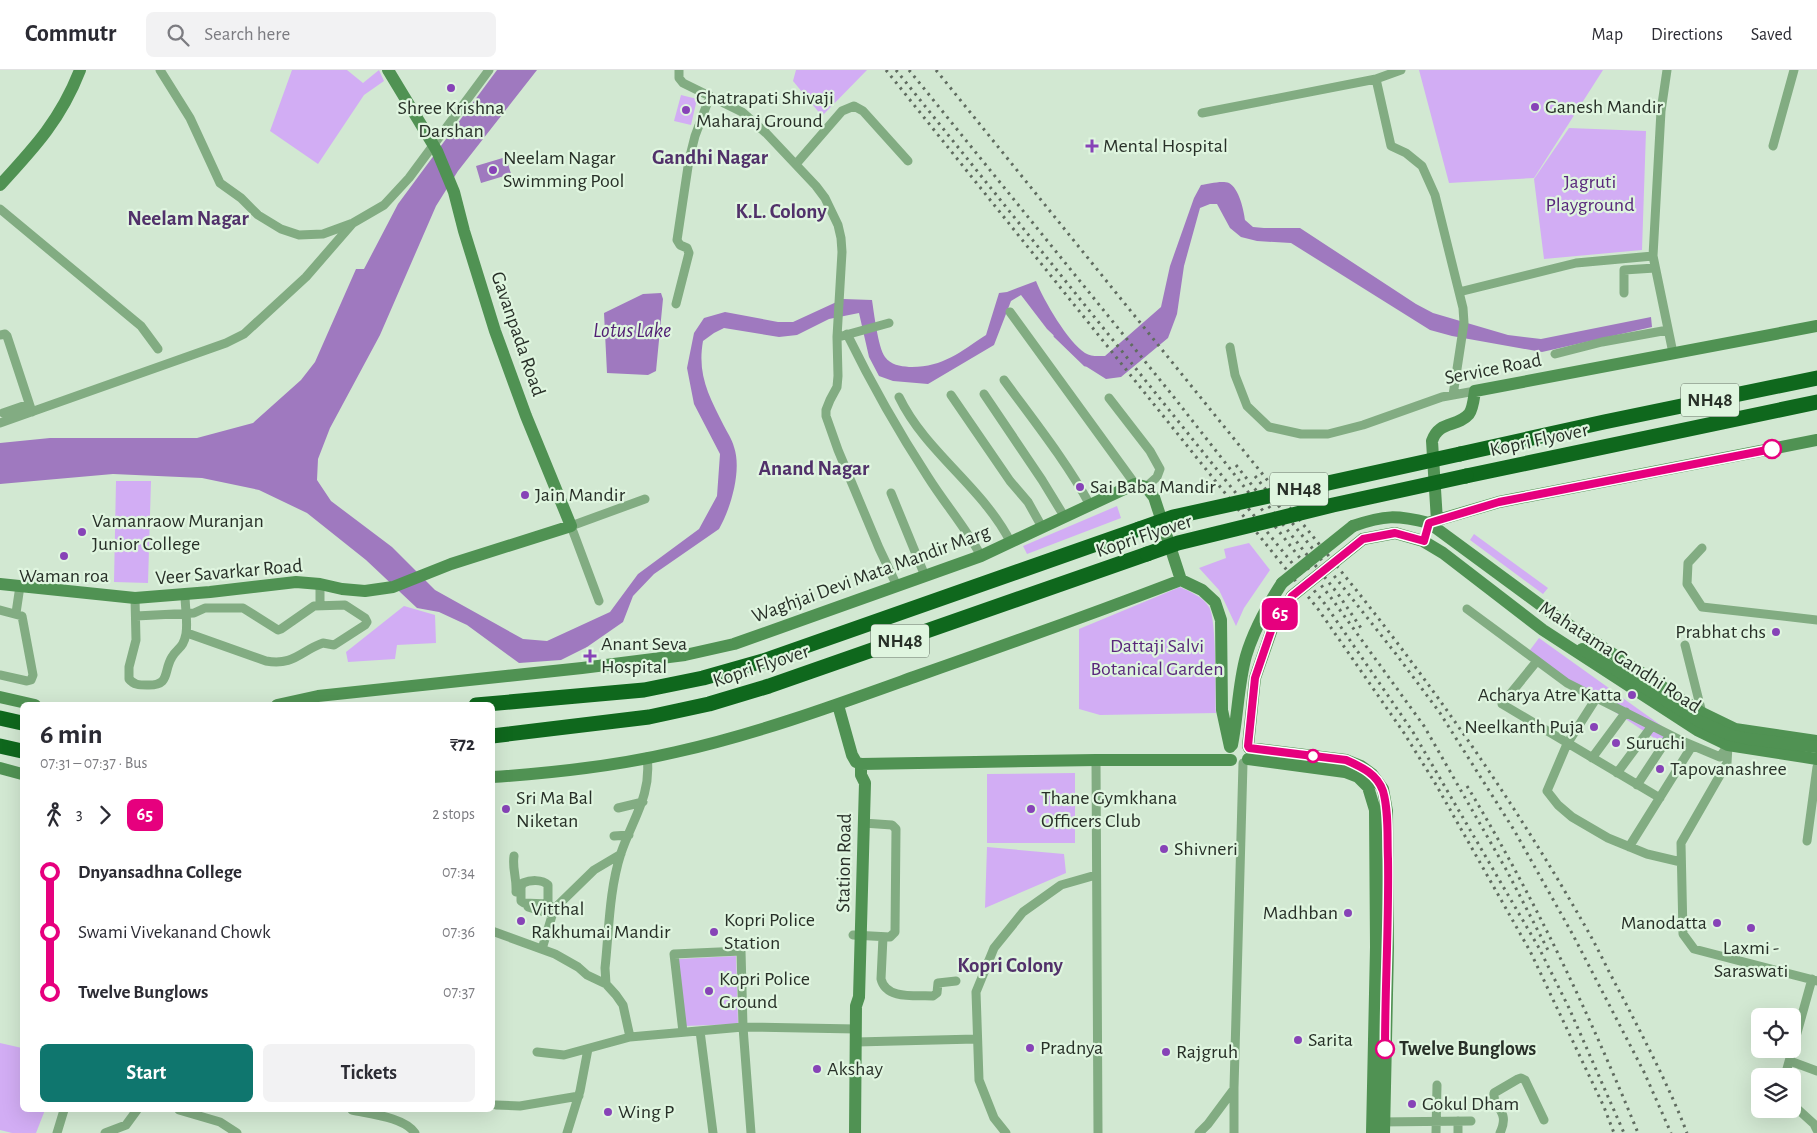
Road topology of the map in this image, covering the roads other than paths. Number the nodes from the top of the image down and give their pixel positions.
1 (80, 70) edge
2 (160, 70) edge
3 (388, 70) edge
4 (489, 70) edge
5 (679, 70) edge
6 (1401, 70) edge
7 (1666, 70) edge
8 (1794, 70) edge
9 (1376, 79) junction
10 (710, 96) junction
11 (1202, 113) dead end
12 (1773, 146) dead end
13 (435, 147) junction
14 (908, 161) dead end
15 (796, 164) junction
16 (0, 185) edge
17 (0, 210) edge
18 (353, 223) junction
19 (1653, 256) junction
20 (1655, 268) junction
21 (1458, 292) junction
22 (1624, 292) dead end
23 (676, 304) dead end
24 (1010, 312) dead end
25 (888, 323) dead end
26 (1817, 326) edge
27 (1668, 330) junction
28 (847, 334) junction
29 (0, 335) edge
30 (837, 337) junction
31 (1230, 347) dead end
32 (158, 349) dead end
33 (1673, 353) junction
34 (1555, 354) dead end
35 (1817, 378) edge
36 (1004, 380) dead end
37 (1475, 391) junction
38 (984, 394) dead end
39 (950, 395) dead end
40 (1453, 395) junction
41 (899, 397) dead end
42 (1109, 398) dead end
43 (1817, 402) edge
44 (30, 408) junction
45 (2, 416) edge
46 (1817, 440) edge
47 (1140, 486) junction
48 (891, 493) dead end
49 (645, 500) dead end
50 (1090, 505) junction
51 (1064, 516) junction
52 (1433, 522) junction
53 (571, 526) junction
54 (1042, 527) junction
55 (1424, 541) junction
56 (1011, 543) junction
57 (1702, 548) dead end
58 (981, 556) junction
59 (925, 576) junction
60 (1181, 580) junction
61 (0, 584) edge
62 (320, 584) junction
63 (20, 586) junction
64 (897, 586) junction
65 (185, 595) junction
66 (135, 598) junction
67 (599, 601) dead end
68 (320, 606) junction
69 (1467, 609) dead end
70 (0, 610) edge
71 (16, 613) junction
72 (186, 614) junction
73 (1554, 615) junction
74 (136, 616) junction
75 (1817, 620) edge
76 (1543, 630) junction
77 (186, 633) junction
78 (1685, 645) dead end
79 (1579, 646) junction
80 (1537, 661) junction
81 (0, 675) edge
82 (0, 697) edge
83 (1597, 698) junction
84 (22, 702) edge
85 (291, 702) edge
86 (495, 703) edge
87 (838, 705) junction
88 (1626, 712) junction
89 (1702, 713) junction
90 (0, 718) edge
91 (20, 723) edge
92 (1652, 726) junction
93 (1735, 729) junction
94 (1670, 735) junction
95 (495, 736) edge
96 (1817, 741) edge
97 (1567, 744) junction
98 (1728, 745) junction
99 (0, 746) edge
100 (1692, 746) junction
101 (1817, 747) edge
102 (20, 751) edge
103 (1240, 753) junction
104 (647, 757) junction
105 (1592, 758) junction
106 (1817, 759) edge
107 (1096, 760) junction
108 (1817, 767) edge
109 (0, 768) edge
110 (861, 769) junction
111 (1617, 772) junction
112 (20, 773) edge
113 (495, 777) edge
114 (1638, 784) junction
115 (1660, 798) junction
116 (643, 802) junction
117 (618, 808) dead end
118 (863, 823) junction
119 (629, 835) junction
120 (614, 836) dead end
121 (1807, 841) dead end
122 (859, 842) junction
123 (1629, 847) junction
124 (621, 854) junction
125 (514, 856) dead end
126 (1681, 862) junction
127 (1096, 875) junction
128 (551, 909) junction
129 (495, 932) edge
130 (857, 936) junction
131 (883, 937) junction
132 (542, 949) junction
133 (1814, 980) edge
134 (956, 981) dead end
135 (606, 984) junction
136 (743, 1027) junction
137 (700, 1031) junction
138 (683, 1032) junction
139 (856, 1036) junction
140 (630, 1038) junction
141 (976, 1039) junction
142 (588, 1049) junction
143 (537, 1052) dead end
144 (1790, 1061) junction
145 (1788, 1068) edge
146 (1817, 1070) edge
147 (1437, 1085) dead end
148 (1234, 1088) junction
149 (579, 1096) junction
150 (496, 1105) dead end
151 (63, 1112) edge
152 (135, 1112) edge
153 (186, 1112) edge
154 (360, 1112) edge
155 (1801, 1112) edge
156 (1544, 1120) dead end
157 (1458, 1121) junction
158 (1471, 1121) dead end
159 (1436, 1122) junction
160 (1378, 1128) edge
161 (1817, 1130) edge
162 (57, 1133) edge
163 (105, 1133) edge
164 (237, 1133) edge
165 (415, 1133) edge
166 (567, 1133) edge
167 (713, 1133) edge
168 (751, 1133) edge
169 (855, 1133) edge
170 (1006, 1133) edge
171 (1098, 1133) edge
172 (1199, 1133) edge
173 (1234, 1133) edge
174 (1436, 1133) edge
175 (1458, 1133) edge
176 (1500, 1133) edge

1 - 16 street
2 - 18 street
3 - 13 street, Gavanpada Road
4 - 13 street
5 - 10 street
6 - 9 street
7 - 19 street
8 - 12 street
9 - 11 street
9 - 21 street
10 - 15 street
10 - 23 street
13 - 18 street
13 - 53 street, Gavanpada Road
14 - 15 street
15 - 30 street
17 - 32 street
18 - 44 street
19 - 20 street
19 - 21 street
20 - 22 street
20 - 27 street
21 - 40 street
24 - 47 street
25 - 28 street
26 - 33 street, Service Road
27 - 33 street
27 - 34 street
28 - 30 street
28 - 58 street
29 - 44 street
30 - 64 street
31 - 40 street, Service Road
33 - 37 street, Service Road
35 - 86 highway, Kopri Flyover / NH48, bridge
36 - 50 street
37 - 40 street, Service Road
37 - 52 street
38 - 51 street
39 - 54 street
41 - 56 street
42 - 47 street
43 - 95 highway, Kopri Flyover / NH48, bridge
44 - 45 street
46 - 52 street
47 - 50 street, Waghjai Devi Mata Mandir Marg
47 - 60 street
48 - 59 street
49 - 53 street
50 - 51 street, Waghjai Devi Mata Mandir Marg
51 - 54 street, Waghjai Devi Mata Mandir Marg
52 - 55 street
52 - 73 street, Mahatama Gandhi Road
52 - 103 street, bridge
53 - 62 street, Veer Savarkar Road
53 - 67 street
54 - 56 street, Waghjai Devi Mata Mandir Marg
55 - 76 street, Mahatama Gandhi Road
55 - 103 street, Mahatama Gandhi Road, bridge
56 - 58 street, Waghjai Devi Mata Mandir Marg
57 - 75 street
58 - 59 street, Waghjai Devi Mata Mandir Marg
59 - 64 street, Waghjai Devi Mata Mandir Marg
60 - 87 street
60 - 103 street
61 - 63 street, Veer Savarkar Road
62 - 65 street, Veer Savarkar Road
62 - 68 street
63 - 66 street, Veer Savarkar Road
63 - 71 street
64 - 85 street, Waghjai Devi Mata Mandir Marg
65 - 66 street, Veer Savarkar Road
65 - 72 street
66 - 74 street
68 - 72 street
68 - 77 street
69 - 80 street
70 - 71 street
71 - 81 street
72 - 74 street
72 - 77 street
73 - 79 street
73 - 89 street, Mahatama Gandhi Road
74 - 77 street
76 - 79 street
76 - 98 street, Mahatama Gandhi Road
78 - 89 street
79 - 101 street, bridge
80 - 83 street
80 - 97 street
82 - 84 street
83 - 88 street
83 - 97 street
87 - 104 street
87 - 110 street, Station Road
88 - 92 street
88 - 105 street
89 - 93 street, Mahatama Gandhi Road
90 - 91 highway
92 - 94 street
92 - 111 street
93 - 96 street, Mahatama Gandhi Road
93 - 98 street
94 - 100 street
94 - 114 street
97 - 105 street
97 - 123 street
98 - 100 street
98 - 106 street, Mahatama Gandhi Road
98 - 126 street
99 - 102 highway
100 - 115 street
103 - 107 street
103 - 148 street
103 - 160 street
104 - 113 street
104 - 116 street
105 - 111 street
107 - 110 street
107 - 127 street
108 - 121 street
109 - 112 street
110 - 118 street, Station Road
110 - 122 street
111 - 114 street
114 - 115 street
115 - 123 street
116 - 117 street
116 - 119 street
118 - 122 street, Station Road
118 - 131 street
119 - 120 street
119 - 124 street
122 - 130 street, Station Road
123 - 126 street
124 - 128 street
124 - 135 street
125 - 128 street
126 - 133 street
127 - 141 street
127 - 171 street
128 - 132 street
129 - 132 street
130 - 131 street
130 - 139 street, Station Road
131 - 134 street
132 - 135 street
133 - 144 street
135 - 140 street
136 - 137 street
136 - 138 street
136 - 139 street
136 - 168 street
137 - 138 street
137 - 167 street
138 - 140 street
139 - 141 street
139 - 169 street, Station Road
140 - 142 street
141 - 170 street
142 - 143 street
142 - 149 street
144 - 145 street
144 - 146 street
147 - 159 street
148 - 172 street
148 - 173 street
149 - 150 street
149 - 166 street
151 - 162 street
152 - 163 street
153 - 164 street
154 - 165 street
155 - 161 street
156 - 176 street
157 - 158 street
157 - 159 street
157 - 175 street
159 - 160 street
159 - 174 street

